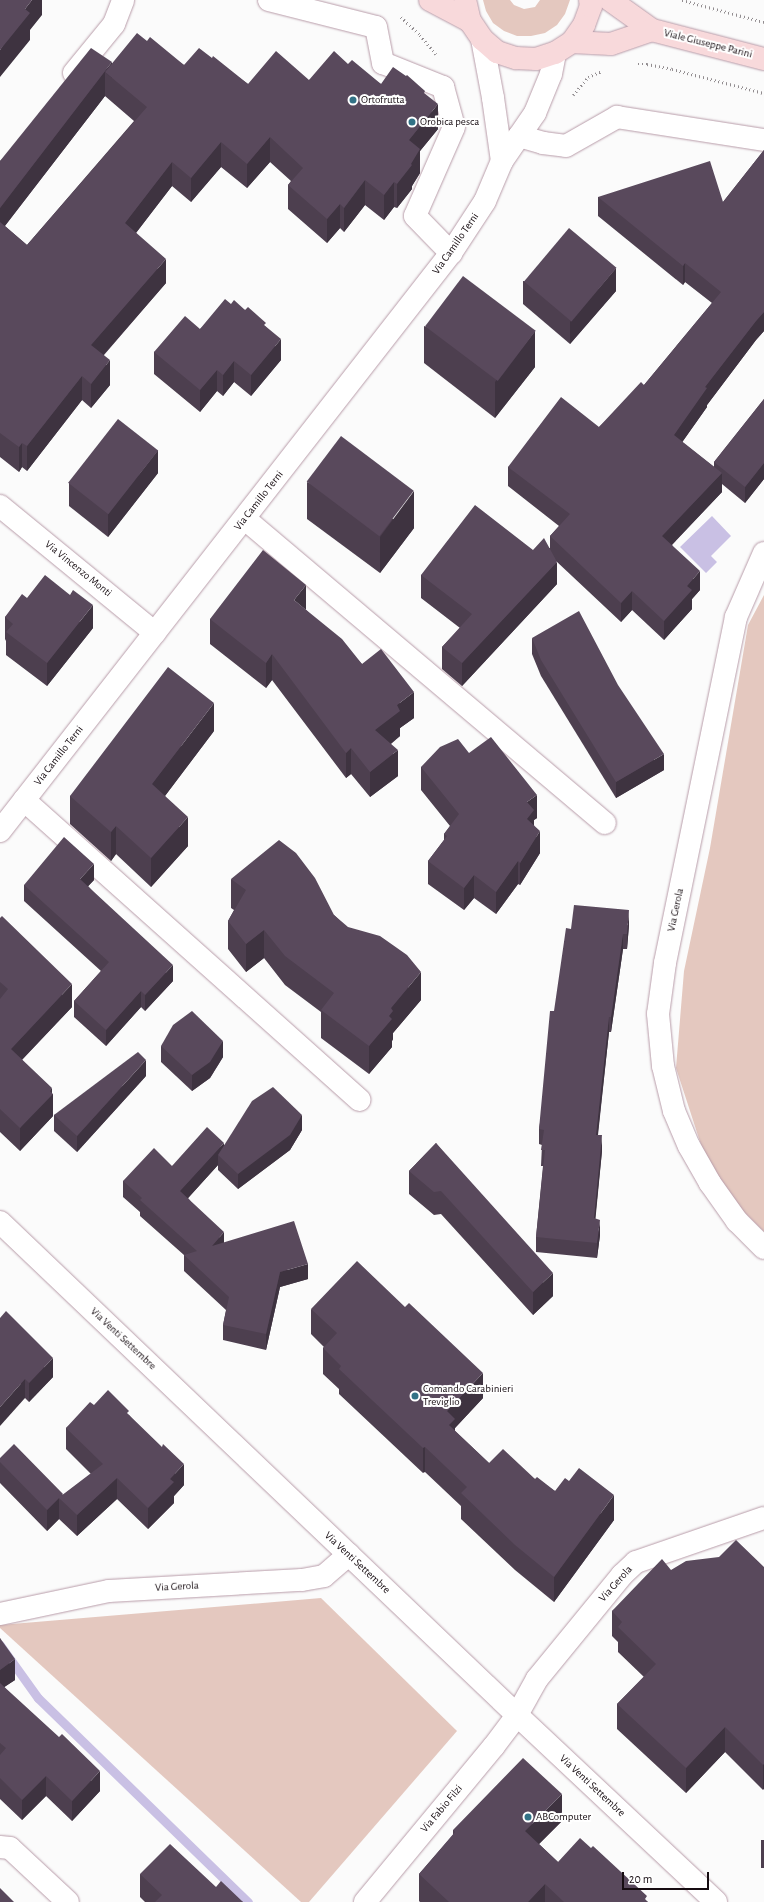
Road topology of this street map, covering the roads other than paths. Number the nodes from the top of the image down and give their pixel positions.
1 (123, 0) edge
2 (269, 0) edge
3 (430, 0) edge
4 (465, 0) edge
5 (590, 0) edge
6 (610, 0) edge
7 (470, 21) junction
8 (652, 30) junction
9 (482, 39) junction
10 (564, 47) junction
11 (764, 59) edge
12 (59, 91) edge
13 (519, 136) junction
14 (764, 140) edge
15 (502, 161) junction
16 (451, 253) junction
17 (0, 506) edge
18 (245, 519) junction
19 (764, 553) edge
20 (155, 633) junction
21 (24, 800) junction
22 (605, 823) dead end
23 (0, 831) edge
24 (359, 1100) dead end
25 (0, 1222) edge
26 (764, 1248) edge
27 (764, 1518) edge
28 (349, 1554) junction
29 (0, 1614) edge
30 (518, 1715) junction
31 (0, 1847) edge
32 (68, 1902) edge
33 (365, 1902) edge
34 (716, 1902) edge

1 - 12 street
2 - 16 street
3 - 7 main road
4 - 7 main road
5 - 10 main road
6 - 8 main road
7 - 9 main road
8 - 10 main road
8 - 11 main road, Viale Giuseppe Parini
9 - 10 main road
9 - 15 street
10 - 13 street, Via Camillo Terni
13 - 14 street
13 - 15 street, Via Camillo Terni
15 - 16 street, Via Camillo Terni
16 - 18 street, Via Camillo Terni
17 - 20 street, Via Vincenzo Monti
18 - 20 street, Via Camillo Terni
18 - 22 street
19 - 26 street, Via Gerola
20 - 21 street, Via Camillo Terni
21 - 23 street, Via Camillo Terni
21 - 24 street
25 - 28 street, Via Venti Settembre
27 - 30 street, Via Gerola
28 - 29 street, Via Gerola
28 - 30 street, Via Venti Settembre
30 - 33 street, Via Fabio Filzi
30 - 34 street, Via Venti Settembre
31 - 32 street

